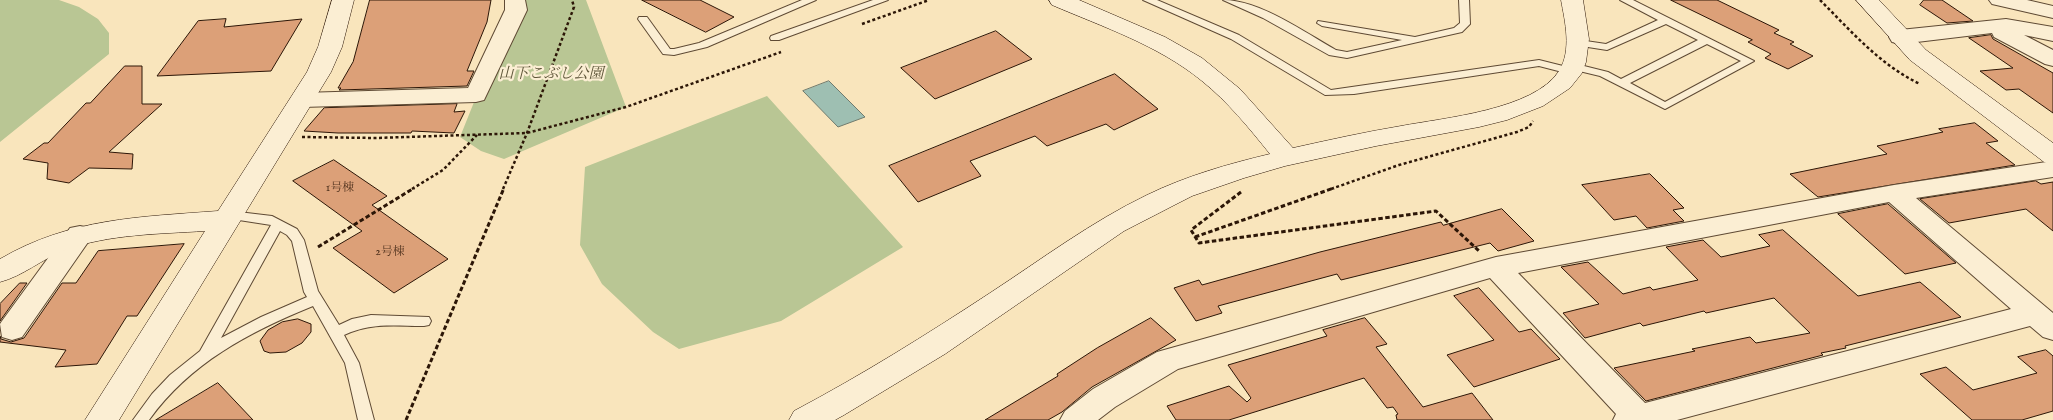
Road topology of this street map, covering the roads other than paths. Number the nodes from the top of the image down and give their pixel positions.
1 (343, 0) edge
2 (515, 0) edge
3 (883, 0) edge
4 (1060, 0) edge
5 (1148, 0) edge
6 (1228, 0) edge
7 (1464, 0) edge
8 (1572, 0) edge
9 (1625, 0) edge
10 (1867, 0) edge
11 (1999, 0) edge
12 (808, 8) edge
13 (2053, 12) edge
14 (643, 19) dead end
15 (1666, 20) junction
16 (1322, 23) dead end
17 (1993, 26) junction
18 (2053, 34) edge
19 (1900, 37) junction
20 (775, 38) dead end
21 (1416, 39) junction
22 (1708, 40) junction
23 (2053, 59) edge
24 (1573, 60) junction
25 (1621, 83) junction
26 (302, 100) junction
27 (2053, 156) edge
28 (1288, 159) junction
29 (2053, 169) edge
30 (1894, 193) junction
31 (229, 218) junction
32 (278, 223) junction
33 (80, 236) junction
34 (1496, 267) junction
35 (0, 272) edge
36 (316, 300) junction
37 (424, 321) dead end
38 (2044, 322) edge
39 (12, 329) dead end
40 (336, 334) junction
41 (205, 355) junction
42 (1636, 419) edge
43 (102, 420) edge
44 (141, 420) edge
45 (366, 420) edge
46 (806, 420) edge
47 (1076, 420) edge

1 - 26 street
2 - 26 street
3 - 12 lane
4 - 28 street
5 - 24 lane
6 - 21 lane
7 - 21 lane
8 - 24 street
9 - 15 lane
10 - 19 street
11 - 13 street
12 - 14 lane
12 - 20 lane
15 - 22 lane
15 - 24 lane
16 - 21 lane
17 - 18 street
17 - 19 street
17 - 23 street
19 - 27 street
22 - 25 lane
22 - 25 lane
24 - 25 lane
24 - 28 street
26 - 31 street
28 - 46 street
29 - 30 street
30 - 34 street
30 - 38 street
31 - 32 lane
31 - 33 street
31 - 43 street
32 - 36 lane
32 - 41 lane
33 - 35 street
33 - 39 street
34 - 42 street
34 - 47 street
36 - 40 lane
36 - 41 lane
37 - 40 lane
38 - 42 street
40 - 45 lane
41 - 44 lane

